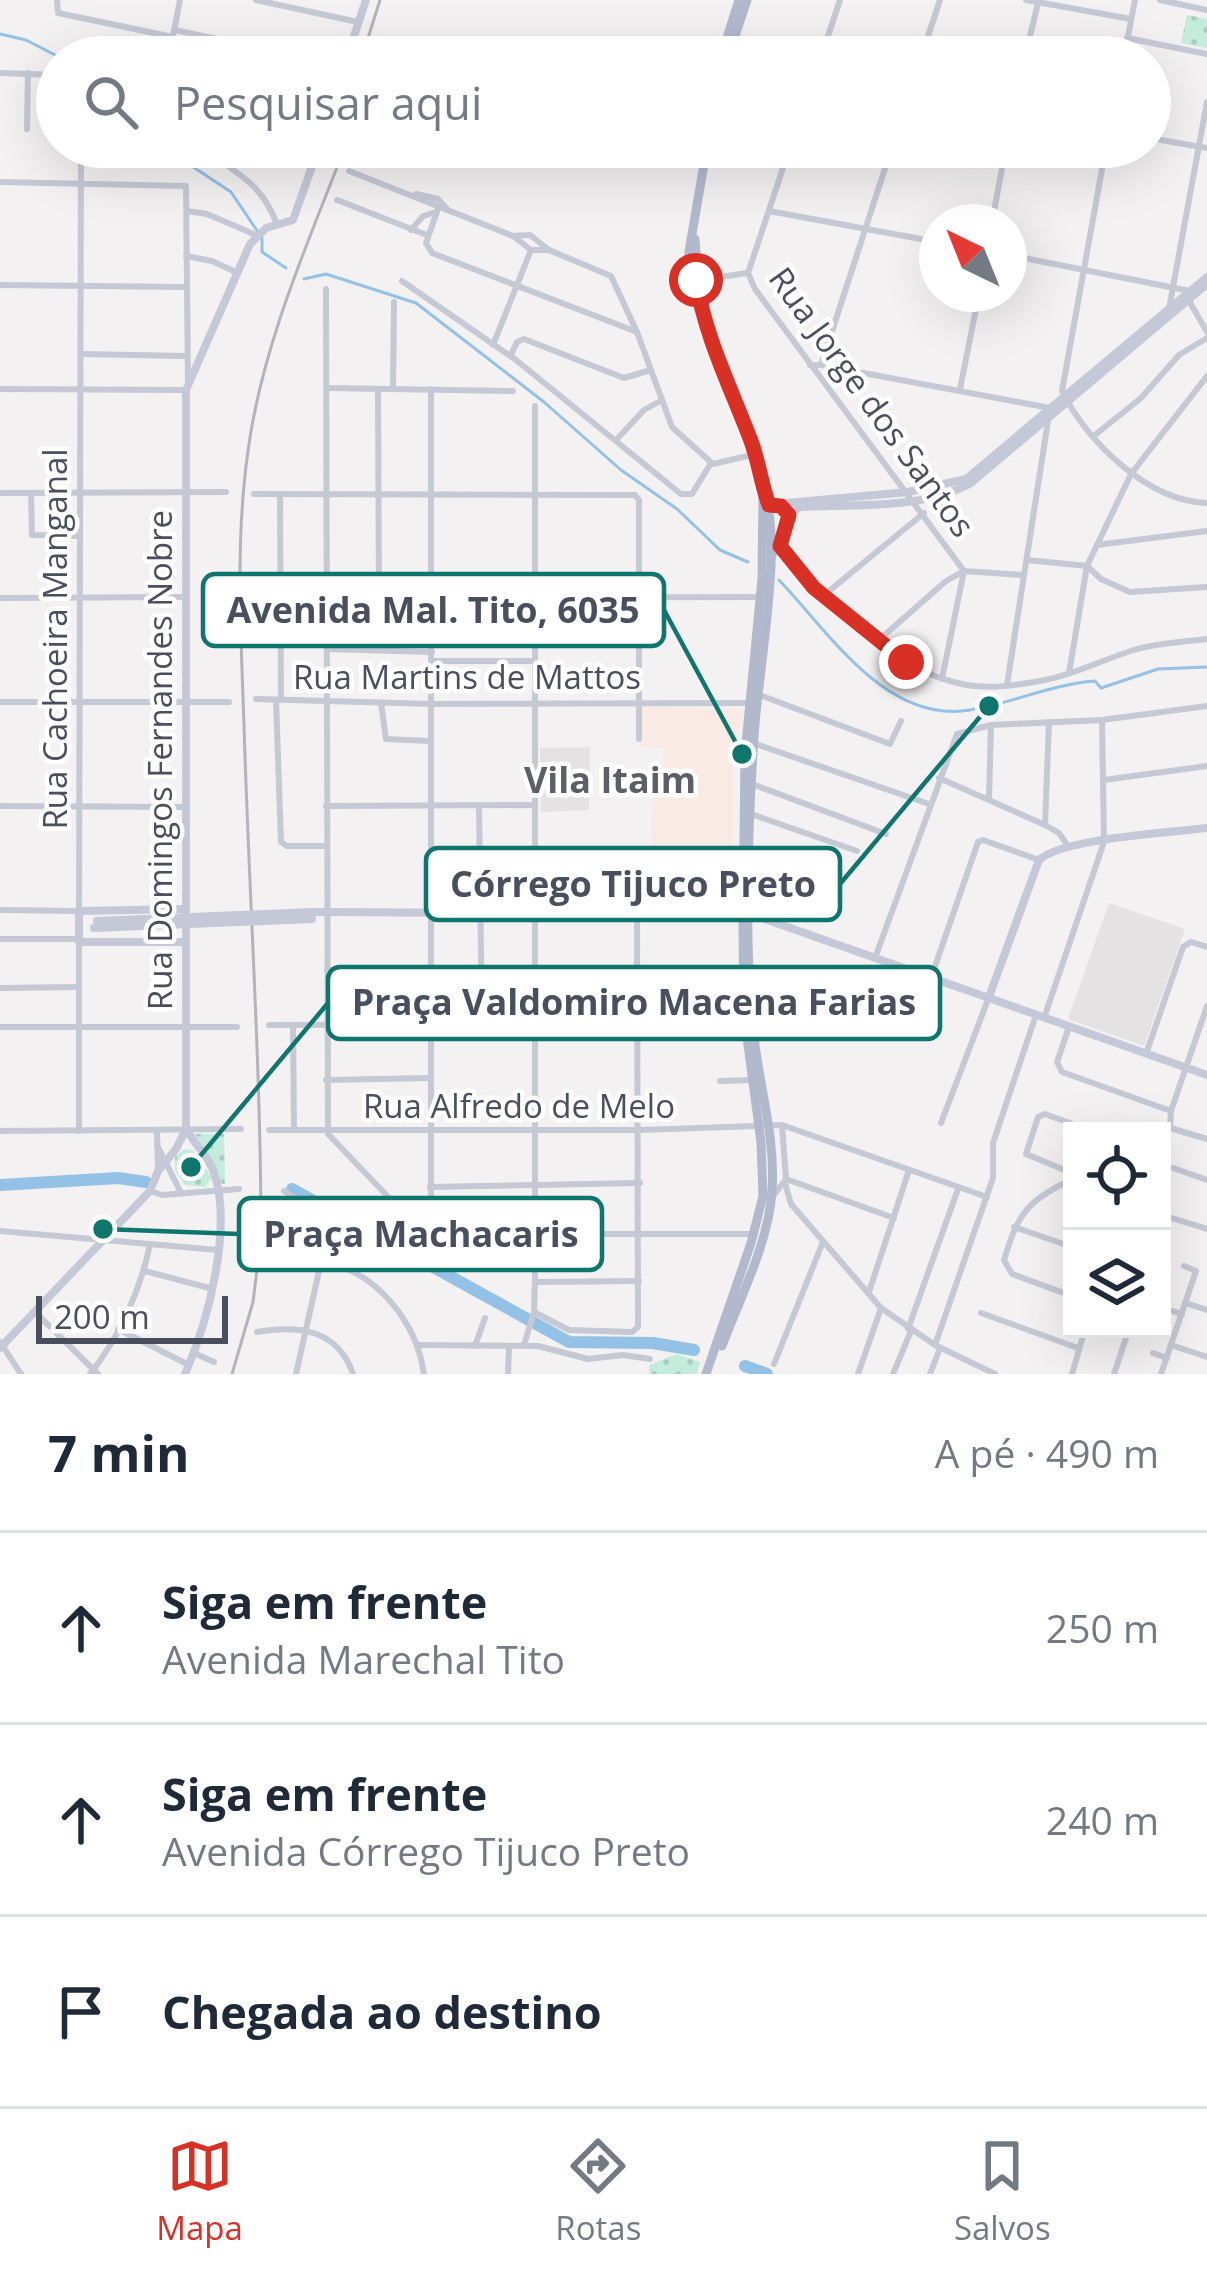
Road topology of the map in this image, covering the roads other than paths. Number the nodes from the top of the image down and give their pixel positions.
1 (56, 0) edge
2 (180, 0) edge
3 (256, 0) edge
4 (366, 0) edge
5 (743, 0) edge
6 (840, 0) edge
7 (940, 0) edge
8 (1026, 0) edge
9 (1136, 0) edge
10 (1160, 0) edge
11 (1038, 1) edge
12 (1207, 10) edge
13 (1131, 20) junction
14 (358, 22) junction
15 (174, 33) junction
16 (173, 36) edge
17 (190, 36) edge
18 (354, 36) edge
19 (731, 36) edge
20 (828, 36) edge
21 (928, 36) edge
22 (1030, 36) edge
23 (1127, 36) edge
24 (1171, 47) edge
25 (1207, 54) edge
26 (28, 73) junction
27 (0, 74) edge
28 (36, 74) edge
29 (1207, 102) edge
30 (27, 130) dead end
31 (1171, 142) edge
32 (1203, 147) edge
33 (81, 168) edge
34 (232, 168) edge
35 (313, 168) edge
36 (704, 168) edge
37 (783, 168) edge
38 (885, 168) edge
39 (1002, 168) edge
40 (1102, 168) edge
41 (349, 171) dead end
42 (0, 182) edge
43 (81, 182) junction
44 (337, 200) dead end
45 (995, 204) edge
46 (441, 209) junction
47 (187, 211) junction
48 (769, 211) junction
49 (277, 225) junction
50 (865, 229) junction
51 (411, 230) junction
52 (260, 232) junction
53 (427, 235) junction
54 (513, 236) junction
55 (919, 239) edge
56 (531, 250) junction
57 (549, 250) junction
58 (186, 256) junction
59 (1027, 258) edge
60 (1084, 268) junction
61 (238, 273) junction
62 (748, 273) junction
63 (693, 280) junction
64 (1207, 280) edge
65 (402, 281) dead end
66 (0, 285) edge
67 (82, 285) junction
68 (517, 286) junction
69 (1172, 286) junction
70 (185, 287) junction
71 (326, 290) dead end
72 (1188, 295) junction
73 (394, 302) dead end
74 (1169, 309) junction
75 (975, 312) edge
76 (638, 332) junction
77 (1207, 335) edge
78 (493, 345) junction
79 (81, 354) junction
80 (185, 356) junction
81 (511, 356) junction
82 (810, 364) junction
83 (821, 365) junction
84 (651, 370) junction
85 (1207, 376) edge
86 (187, 387) junction
87 (327, 388) junction
88 (0, 389) edge
89 (378, 389) junction
90 (393, 389) junction
91 (431, 389) junction
92 (960, 389) junction
93 (80, 390) junction
94 (513, 391) dead end
95 (1066, 398) junction
96 (662, 400) junction
97 (535, 406) dead end
98 (1051, 411) junction
99 (1095, 435) junction
100 (617, 440) junction
101 (756, 454) junction
102 (711, 463) junction
103 (1131, 474) junction
104 (184, 491) junction
105 (226, 492) dead end
106 (31, 493) junction
107 (79, 493) junction
108 (327, 493) junction
109 (536, 493) junction
110 (0, 494) edge
111 (254, 494) dead end
112 (280, 494) junction
113 (378, 494) junction
114 (432, 494) junction
115 (910, 496) junction
116 (1207, 503) edge
117 (770, 505) junction
118 (924, 513) junction
119 (789, 515) junction
120 (1207, 531) edge
121 (79, 536) junction
122 (1097, 545) junction
123 (780, 546) junction
124 (770, 558) junction
125 (1026, 560) junction
126 (1087, 566) junction
127 (964, 571) junction
128 (1023, 575) junction
129 (1207, 587) edge
130 (824, 596) junction
131 (184, 597) junction
132 (638, 597) junction
133 (761, 597) junction
134 (0, 598) edge
135 (79, 598) junction
136 (257, 598) dead end
137 (283, 598) junction
138 (328, 598) junction
139 (380, 598) junction
140 (432, 599) junction
141 (535, 599) junction
142 (1207, 639) edge
143 (877, 641) junction
144 (327, 649) junction
145 (432, 657) junction
146 (535, 661) junction
147 (1069, 673) junction
148 (942, 679) junction
149 (1007, 685) junction
150 (256, 699) dead end
151 (753, 699) junction
152 (279, 700) junction
153 (184, 701) junction
154 (326, 701) junction
155 (534, 701) junction
156 (0, 702) edge
157 (79, 702) junction
158 (229, 702) dead end
159 (639, 702) junction
160 (381, 703) junction
161 (431, 704) junction
162 (1207, 706) edge
163 (1102, 720) junction
164 (901, 721) dead end
165 (1049, 722) junction
166 (991, 725) junction
167 (639, 739) dead end
168 (430, 741) junction
169 (753, 743) junction
170 (1207, 766) edge
171 (939, 778) junction
172 (1103, 780) junction
173 (752, 784) junction
174 (989, 799) junction
175 (929, 804) junction
176 (430, 805) junction
177 (479, 805) junction
178 (0, 806) edge
179 (79, 806) junction
180 (326, 806) junction
181 (534, 806) junction
182 (184, 807) junction
183 (752, 814) junction
184 (1045, 825) junction
185 (1207, 828) edge
186 (886, 834) dead end
187 (1104, 842) junction
188 (1068, 846) junction
189 (326, 847) junction
190 (857, 851) dead end
191 (1039, 860) junction
192 (184, 909) junction
193 (0, 910) edge
194 (79, 912) junction
195 (637, 913) junction
196 (535, 914) junction
197 (747, 914) junction
198 (326, 915) junction
199 (429, 915) junction
200 (480, 915) junction
201 (95, 924) junction
202 (79, 936) junction
203 (0, 939) edge
204 (184, 942) junction
205 (1207, 947) edge
206 (875, 958) junction
207 (327, 970) junction
208 (430, 972) junction
209 (932, 978) junction
210 (79, 987) junction
211 (0, 988) edge
212 (989, 997) junction
213 (1207, 1006) edge
214 (1040, 1016) junction
215 (745, 1024) junction
216 (269, 1025) dead end
217 (639, 1025) junction
218 (184, 1026) junction
219 (293, 1026) junction
220 (326, 1026) junction
221 (430, 1026) junction
222 (482, 1026) junction
223 (535, 1026) junction
224 (0, 1027) edge
225 (79, 1027) junction
226 (237, 1027) dead end
227 (1069, 1027) junction
228 (1146, 1054) junction
229 (1186, 1069) junction
230 (1207, 1076) edge
231 (430, 1078) junction
232 (326, 1080) junction
233 (753, 1080) junction
234 (720, 1081) dead end
235 (1171, 1111) junction
236 (1067, 1122) edge
237 (1168, 1122) edge
238 (941, 1123) dead end
239 (782, 1125) junction
240 (764, 1126) junction
241 (242, 1129) dead end
242 (186, 1130) junction
243 (269, 1130) dead end
244 (294, 1130) junction
245 (327, 1130) junction
246 (430, 1130) junction
247 (535, 1130) junction
248 (640, 1130) junction
249 (0, 1131) edge
250 (79, 1131) junction
251 (158, 1131) junction
252 (1171, 1131) edge
253 (1207, 1139) edge
254 (157, 1144) junction
255 (197, 1147) junction
256 (176, 1149) junction
257 (166, 1161) junction
258 (1173, 1168) dead end
259 (909, 1170) junction
260 (1063, 1172) edge
261 (157, 1174) junction
262 (1207, 1180) edge
263 (785, 1181) junction
264 (1063, 1181) edge
265 (640, 1183) junction
266 (535, 1186) junction
267 (430, 1187) junction
268 (958, 1189) junction
269 (151, 1190) junction
270 (218, 1190) junction
271 (239, 1190) dead end
272 (284, 1191) dead end
273 (181, 1193) junction
274 (768, 1197) junction
275 (987, 1197) junction
276 (790, 1204) junction
277 (893, 1218) junction
278 (1171, 1218) edge
279 (1014, 1227) junction
280 (1207, 1229) edge
281 (0, 1232) edge
282 (431, 1234) junction
283 (535, 1234) junction
284 (754, 1234) junction
285 (639, 1235) junction
286 (103, 1241) junction
287 (823, 1242) junction
288 (150, 1244) junction
289 (1063, 1244) edge
290 (219, 1250) junction
291 (270, 1258) dead end
292 (319, 1261) junction
293 (1184, 1266) dead end
294 (145, 1271) junction
295 (639, 1281) junction
296 (535, 1282) junction
297 (213, 1289) junction
298 (1063, 1292) edge
299 (868, 1294) junction
300 (1185, 1303) junction
301 (881, 1308) junction
302 (1171, 1310) edge
303 (1207, 1310) edge
304 (35, 1312) junction
305 (981, 1313) dead end
306 (1182, 1313) junction
307 (534, 1314) junction
308 (485, 1318) dead end
309 (118, 1328) junction
310 (306, 1329) junction
311 (909, 1330) junction
312 (257, 1332) dead end
313 (1081, 1338) edge
314 (1126, 1338) edge
315 (417, 1345) junction
316 (524, 1345) junction
317 (1171, 1345) junction
318 (1, 1346) edge
319 (475, 1346) junction
320 (938, 1346) junction
321 (509, 1347) junction
322 (1078, 1348) junction
323 (194, 1352) junction
324 (1153, 1353) dead end
325 (1207, 1357) edge
326 (1167, 1358) junction
327 (650, 1359) dead end
328 (214, 1362) dead end
329 (773, 1364) dead end
330 (971, 1364) junction
331 (187, 1370) edge
332 (94, 1373) edge
333 (21, 1374) edge
334 (296, 1374) edge
335 (353, 1374) edge
336 (424, 1374) edge
337 (508, 1374) edge
338 (709, 1374) edge
339 (858, 1374) edge
340 (893, 1374) edge
341 (931, 1374) edge
342 (966, 1374) edge
343 (995, 1374) edge
344 (1072, 1374) edge
345 (1114, 1374) edge
346 (1161, 1374) edge

1 - 15 street
2 - 15 street
3 - 14 street
4 - 14 street
5 - 19 main road
6 - 20 street
7 - 21 street
8 - 11 street
9 - 13 street
10 - 12 street
11 - 13 street
11 - 22 street
13 - 23 street
14 - 18 street
15 - 16 street
15 - 17 street
24 - 25 street
26 - 27 street
26 - 28 street
26 - 30 street
29 - 32 street
31 - 32 street
32 - 69 street
33 - 43 street, Rua Cachoeira Manganal
34 - 49 street
35 - 49 street
36 - 63 main road
37 - 48 street
38 - 50 street
39 - 45 street
40 - 60 street
41 - 46 street
42 - 43 street
43 - 47 street, Rua Domingos Fernandes Nobre
43 - 67 street, Rua Cachoeira Manganal
44 - 51 street
46 - 51 street
46 - 53 street
46 - 54 street
47 - 52 street
47 - 58 street, Rua Domingos Fernandes Nobre
48 - 50 street
48 - 62 street
49 - 52 street
50 - 55 street
50 - 83 street
51 - 53 street
52 - 61 street
53 - 68 street
54 - 56 street
54 - 57 street
56 - 57 street
56 - 68 street
57 - 76 street
58 - 61 street
58 - 70 street, Rua Domingos Fernandes Nobre
59 - 60 street
60 - 69 street
60 - 95 street
61 - 86 street
62 - 63 street
62 - 82 street, Rua Jorge dos Santos
63 - 101 main road
64 - 72 street
65 - 78 street
66 - 67 street
67 - 70 street
67 - 79 street, Rua Cachoeira Manganal
68 - 76 street
68 - 78 street
69 - 72 street
69 - 74 street
70 - 80 street, Rua Domingos Fernandes Nobre
71 - 87 street
72 - 74 street
72 - 77 street
72 - 95 street
73 - 90 street
74 - 95 street
75 - 92 street
76 - 84 street
77 - 99 street
78 - 81 street
79 - 80 street
79 - 93 street, Rua Cachoeira Manganal
80 - 86 street, Rua Domingos Fernandes Nobre
81 - 84 street
81 - 100 street
82 - 83 street
82 - 115 street, Rua Jorge dos Santos
83 - 92 street
84 - 96 street
85 - 103 street
86 - 93 street
86 - 104 street, Rua Domingos Fernandes Nobre
87 - 89 street
87 - 108 street
88 - 93 street
89 - 90 street
89 - 113 street
90 - 91 street
91 - 94 street
91 - 114 street
92 - 98 street
93 - 107 street, Rua Cachoeira Manganal
95 - 98 street
95 - 99 street
96 - 100 street
96 - 102 street
97 - 109 street
98 - 115 street
98 - 125 street
99 - 103 street
100 - 102 street
101 - 102 street
101 - 117 main road
103 - 116 street
103 - 122 street
104 - 105 street
104 - 107 street
104 - 131 street, Rua Domingos Fernandes Nobre
106 - 107 street
106 - 110 street
106 - 121 street
107 - 121 street, Rua Cachoeira Manganal
108 - 112 street
108 - 113 street
108 - 138 street
109 - 114 street
109 - 132 street
109 - 141 street
111 - 112 street
112 - 137 street
113 - 114 street
113 - 139 street
114 - 140 street
115 - 117 street
115 - 118 street, Rua Jorge dos Santos
115 - 119 street
117 - 119 street
117 - 124 main road
117 - 133 main road
118 - 127 street, Rua Jorge dos Santos
118 - 130 street
119 - 123 street
120 - 122 street
121 - 135 street, Rua Cachoeira Manganal
122 - 126 street
123 - 124 street
123 - 130 street
124 - 151 main road
125 - 126 street
125 - 128 street
126 - 129 street
126 - 147 street
127 - 128 street, Rua Jorge dos Santos
127 - 143 street
127 - 148 street
128 - 149 street
130 - 143 street
131 - 135 street
131 - 153 street, Rua Domingos Fernandes Nobre
132 - 133 street
132 - 141 street
132 - 159 street
133 - 151 main road
134 - 135 street
135 - 157 street, Rua Cachoeira Manganal
136 - 137 street
137 - 138 street
137 - 152 street
138 - 139 street
138 - 144 street
139 - 140 street
140 - 141 street
140 - 145 street
141 - 146 street
142 - 147 street
143 - 148 street
144 - 145 street
144 - 154 street
145 - 146 street
145 - 161 street
146 - 155 street
147 - 149 street
148 - 149 street
150 - 152 street, Rua Martins de Mattos
151 - 159 street, Rua Martins de Mattos
151 - 164 street
151 - 169 main road
151 - 197 main road
152 - 154 street, Rua Martins de Mattos
152 - 189 street
153 - 157 street
153 - 158 street
153 - 182 street, Rua Domingos Fernandes Nobre
154 - 160 street, Rua Martins de Mattos
154 - 180 street
155 - 159 street, Rua Martins de Mattos
155 - 161 street, Rua Martins de Mattos
155 - 181 street
156 - 157 street
157 - 179 street, Rua Cachoeira Manganal
159 - 167 street
160 - 161 street, Rua Martins de Mattos
160 - 168 street
161 - 168 street
162 - 163 street
163 - 165 street
163 - 172 street
165 - 166 street
165 - 184 street
166 - 171 street
166 - 174 street
168 - 176 street
169 - 173 main road
169 - 175 street
170 - 172 street
171 - 174 street
171 - 175 street
172 - 187 street
173 - 183 main road
173 - 186 street
174 - 184 street
175 - 206 street
176 - 177 street
176 - 180 street
176 - 199 street
177 - 181 street
177 - 200 street
178 - 179 street
179 - 182 street
179 - 194 street, Rua Cachoeira Manganal
180 - 189 street
181 - 196 street
182 - 192 street, Rua Domingos Fernandes Nobre
183 - 190 street
183 - 197 main road
184 - 188 street
185 - 187 street
187 - 188 street
187 - 214 street
188 - 191 street
189 - 198 street
191 - 209 street
191 - 212 street
192 - 194 street
192 - 204 street, Rua Domingos Fernandes Nobre
193 - 194 street
194 - 201 street
194 - 202 street, Rua Cachoeira Manganal
195 - 196 street
195 - 197 street
195 - 217 street
196 - 200 street
196 - 223 street
197 - 206 street
197 - 215 main road
197 - 240 main road
198 - 199 street
198 - 201 street, bridge
198 - 207 street
199 - 200 street
199 - 208 street
200 - 222 street
201 - 202 street
202 - 203 street
202 - 204 street
202 - 210 street, Rua Cachoeira Manganal
204 - 218 street, Rua Domingos Fernandes Nobre
205 - 228 street
206 - 209 street
207 - 208 street
207 - 220 street
208 - 221 street
209 - 212 street
210 - 211 street
210 - 225 street, Rua Cachoeira Manganal
212 - 214 street
212 - 238 street
213 - 229 street
214 - 227 street
214 - 275 street
215 - 217 street
215 - 233 main road
216 - 219 street
217 - 223 street
217 - 248 street
218 - 225 street
218 - 226 street
218 - 242 street, Rua Domingos Fernandes Nobre
219 - 220 street
219 - 244 street
220 - 221 street
220 - 232 street
221 - 222 street
221 - 231 street
222 - 223 street
223 - 247 street
224 - 225 street
225 - 250 street, Rua Cachoeira Manganal
227 - 228 street
227 - 235 street
228 - 229 street
229 - 230 street
229 - 235 street
231 - 232 street
231 - 246 street
232 - 245 street
233 - 234 street
233 - 240 main road
235 - 237 street
236 - 260 street
239 - 240 street, Rua Alfredo de Melo
239 - 259 street, Rua Alfredo de Melo
239 - 263 street
240 - 248 street, Rua Alfredo de Melo
240 - 274 main road
241 - 242 street
242 - 251 street
242 - 255 street
242 - 256 street, Rua Domingos Fernandes Nobre
243 - 244 street, Rua Alfredo de Melo
244 - 245 street, Rua Alfredo de Melo
245 - 246 street, Rua Alfredo de Melo
245 - 282 street
246 - 247 street, Rua Alfredo de Melo
246 - 267 street
247 - 248 street, Rua Alfredo de Melo
247 - 266 street
248 - 265 street
249 - 250 street
250 - 251 street
251 - 254 street
252 - 253 street
254 - 257 street
254 - 261 street
255 - 256 street
255 - 270 street
256 - 257 street, Rua Domingos Fernandes Nobre
257 - 261 street, Rua Domingos Fernandes Nobre
257 - 273 street
258 - 262 street
259 - 268 street, Rua Alfredo de Melo
259 - 277 street
261 - 269 street, Rua Domingos Fernandes Nobre
263 - 274 street
263 - 276 street
263 - 277 street
264 - 279 street
265 - 266 street
265 - 285 street
266 - 267 street
266 - 283 street
267 - 282 street
268 - 275 street, Rua Alfredo de Melo
268 - 311 street
269 - 273 street
269 - 286 street
270 - 271 street
270 - 273 street
270 - 290 street
272 - 292 street
274 - 276 street
274 - 284 main road
274 - 338 main road
275 - 320 street
276 - 287 street
277 - 299 street
278 - 280 street
279 - 289 street
279 - 298 street
281 - 286 street
282 - 283 street
283 - 285 street
283 - 296 street
284 - 285 street
284 - 338 main road
285 - 295 street
286 - 288 street
286 - 304 street
287 - 299 street
287 - 329 street
288 - 290 street
288 - 294 street
290 - 297 street
291 - 292 street
292 - 310 street
292 - 315 street
293 - 300 street
294 - 297 street
294 - 309 street
295 - 296 street
295 - 307 street
296 - 307 street
297 - 323 street
299 - 301 street
300 - 303 street
300 - 306 street
301 - 311 street
301 - 339 street
302 - 306 street
304 - 318 street
304 - 332 street
305 - 322 street
306 - 317 street
307 - 316 street
308 - 319 street
309 - 331 street
309 - 332 street
310 - 312 street
310 - 334 street
310 - 335 street
311 - 320 street
311 - 340 street
313 - 322 street
314 - 345 street
315 - 319 street
315 - 336 street
316 - 321 street
316 - 327 street
317 - 325 street
317 - 326 street
318 - 333 street
319 - 321 street
320 - 330 street
320 - 341 street
321 - 337 street
322 - 344 street
323 - 328 street
323 - 331 street
324 - 326 street
326 - 346 street
330 - 342 street
330 - 343 street

